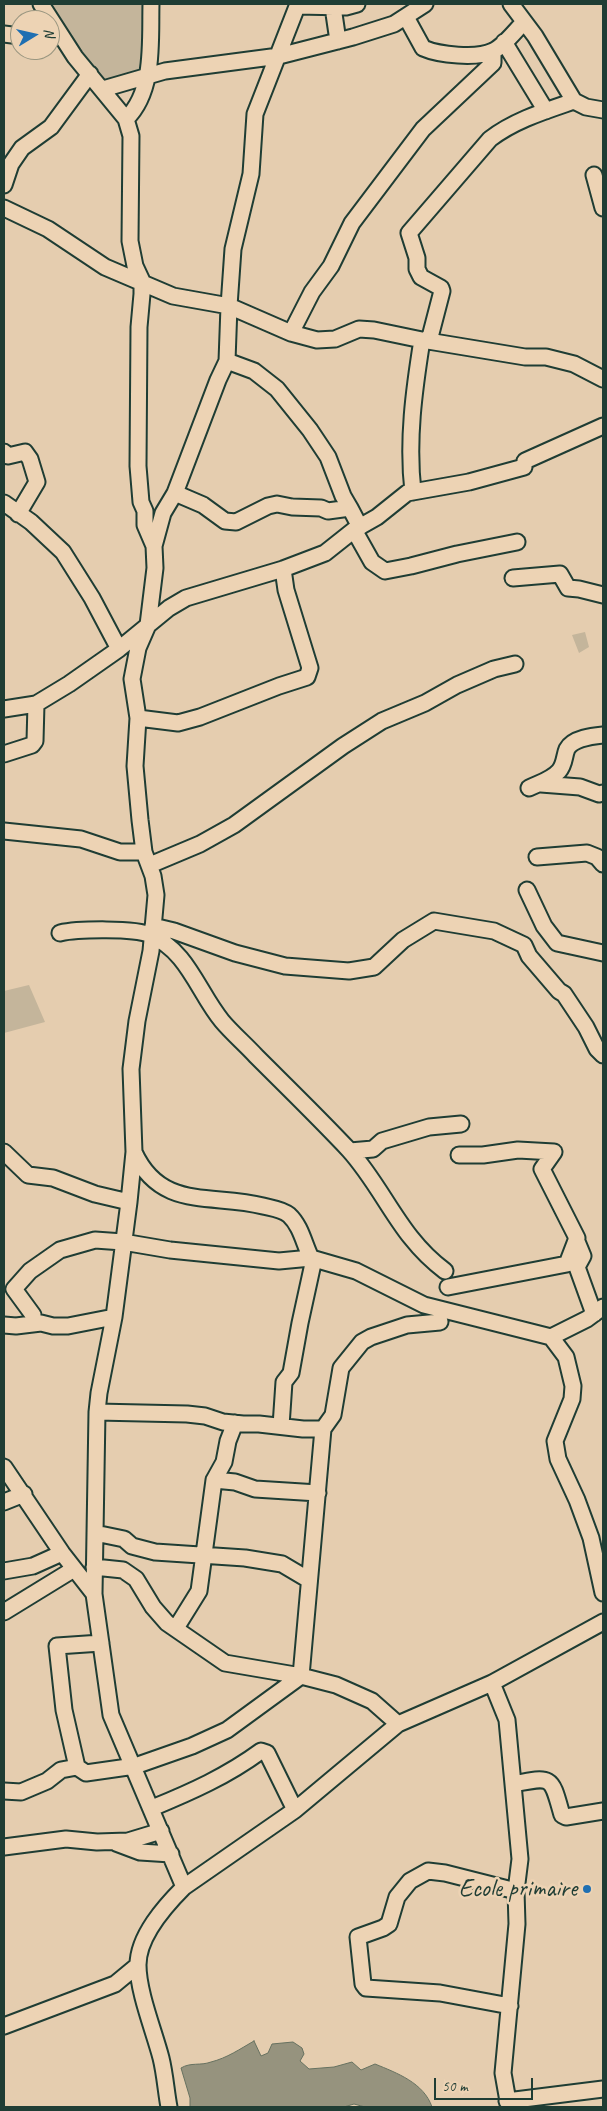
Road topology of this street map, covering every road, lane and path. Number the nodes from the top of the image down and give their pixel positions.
1 (41, 4) edge
2 (151, 4) edge
3 (357, 4) edge
4 (425, 4) edge
5 (511, 4) edge
6 (297, 5) edge
7 (333, 7) junction
8 (406, 17) junction
9 (524, 22) junction
10 (338, 41) junction
11 (60, 46) edge
12 (68, 47) junction
13 (498, 47) junction
14 (279, 56) junction
15 (90, 74) junction
16 (147, 76) junction
17 (103, 89) junction
18 (574, 101) junction
19 (603, 110) edge
20 (546, 111) junction
21 (126, 119) junction
22 (594, 175) dead end
23 (4, 186) edge
24 (4, 208) edge
25 (603, 208) edge
26 (142, 281) junction
27 (229, 306) junction
28 (291, 333) junction
29 (425, 340) junction
30 (227, 361) junction
31 (603, 379) edge
32 (603, 426) edge
33 (4, 452) edge
34 (413, 492) junction
35 (175, 494) junction
36 (4, 503) edge
37 (350, 508) junction
38 (18, 514) junction
39 (357, 529) junction
40 (517, 542) dead end
41 (154, 546) junction
42 (283, 569) junction
43 (513, 578) dead end
44 (603, 596) edge
45 (148, 625) junction
46 (119, 649) junction
47 (515, 664) dead end
48 (36, 704) junction
49 (4, 708) edge
50 (138, 718) junction
51 (603, 735) edge
52 (4, 754) edge
53 (603, 793) edge
54 (4, 831) edge
55 (537, 857) dead end
56 (147, 858) junction
57 (603, 864) edge
58 (527, 890) dead end
59 (152, 931) junction
60 (60, 933) dead end
61 (603, 953) edge
62 (603, 1055) edge
63 (460, 1124) dead end
64 (4, 1152) edge
65 (134, 1152) junction
66 (350, 1152) junction
67 (459, 1155) dead end
68 (129, 1202) junction
69 (576, 1239) junction
70 (123, 1242) junction
71 (312, 1259) junction
72 (445, 1271) dead end
73 (448, 1286) dead end
74 (599, 1310) edge
75 (33, 1315) dead end
76 (114, 1317) junction
77 (440, 1322) dead end
78 (4, 1325) edge
79 (551, 1337) junction
80 (97, 1412) junction
81 (235, 1424) junction
82 (281, 1426) junction
83 (323, 1429) junction
84 (4, 1467) edge
85 (214, 1480) junction
86 (318, 1492) junction
87 (24, 1494) junction
88 (4, 1502) edge
89 (95, 1533) junction
90 (62, 1553) junction
91 (204, 1555) junction
92 (94, 1567) junction
93 (74, 1569) junction
94 (4, 1571) edge
95 (309, 1580) junction
96 (603, 1593) edge
97 (94, 1594) junction
98 (4, 1612) edge
99 (603, 1622) edge
100 (176, 1628) junction
101 (101, 1643) junction
102 (301, 1676) junction
103 (492, 1684) junction
104 (398, 1724) junction
105 (135, 1766) junction
106 (77, 1767) junction
107 (513, 1784) junction
108 (4, 1791) edge
109 (152, 1808) junction
110 (295, 1810) junction
111 (603, 1811) edge
112 (161, 1831) junction
113 (112, 1841) junction
114 (4, 1847) edge
115 (171, 1854) junction
116 (184, 1887) junction
117 (516, 1891) junction
118 (138, 1965) junction
119 (510, 2006) junction
120 (4, 2026) edge
121 (603, 2089) edge
122 (508, 2104) edge
123 (169, 2107) edge

1 - 12 street
2 - 16 street
3 - 7 street
4 - 8 street
5 - 9 street
6 - 7 street
6 - 14 street
7 - 10 street
8 - 10 street
8 - 13 street
9 - 13 street
9 - 18 street
10 - 14 street
11 - 12 street
12 - 15 street
13 - 20 street
13 - 28 street
14 - 16 street
14 - 27 street
15 - 17 street
15 - 23 street
16 - 17 street
16 - 21 street
17 - 21 street
18 - 19 street
18 - 20 street
20 - 29 street
21 - 26 street
22 - 25 street
24 - 26 street
26 - 27 street
26 - 41 street
27 - 28 street
27 - 30 street
28 - 29 street
29 - 31 street
29 - 34 street
30 - 35 street
30 - 37 street
32 - 34 street
33 - 38 street
34 - 39 street
35 - 37 street
35 - 41 street
36 - 38 street
37 - 39 street
38 - 46 street
39 - 40 street
39 - 42 street
41 - 45 street
42 - 45 street
42 - 50 street
43 - 44 street
45 - 46 street
45 - 50 street
46 - 48 street
47 - 56 street
48 - 49 street
48 - 52 street
50 - 56 street
51 - 53 street
54 - 56 street
55 - 57 street
56 - 59 street
58 - 61 street
59 - 60 street
59 - 62 street
59 - 65 street
59 - 66 street
63 - 66 street
64 - 68 street
65 - 68 street
65 - 71 street
66 - 72 street
67 - 69 street
68 - 70 street
69 - 73 street
69 - 74 street
70 - 71 street
70 - 75 street
70 - 76 street
71 - 79 street
71 - 82 street
74 - 79 street
76 - 78 street
76 - 80 street
77 - 83 street
79 - 96 street
80 - 81 street
80 - 89 street
81 - 82 street
81 - 85 street
82 - 83 street
83 - 86 street
84 - 87 street
85 - 86 street
85 - 91 street
86 - 95 street
87 - 88 street
87 - 90 street
89 - 91 street
89 - 92 street
90 - 93 street
90 - 94 street
91 - 95 street
91 - 100 street
92 - 97 street
92 - 100 street
93 - 97 street
93 - 98 street
95 - 102 street
97 - 101 street
99 - 103 street
100 - 102 street
101 - 105 street
101 - 106 street
102 - 104 street
102 - 105 street
103 - 104 street
103 - 107 street
104 - 110 street
105 - 106 street
105 - 109 street
106 - 108 street
107 - 111 street
107 - 117 street
109 - 110 street
109 - 112 street
110 - 116 street
112 - 113 street
112 - 115 street
113 - 114 street
113 - 115 street
115 - 116 street
116 - 118 street
117 - 119 street
117 - 119 street
118 - 120 street
118 - 123 street
119 - 122 street
121 - 122 street

